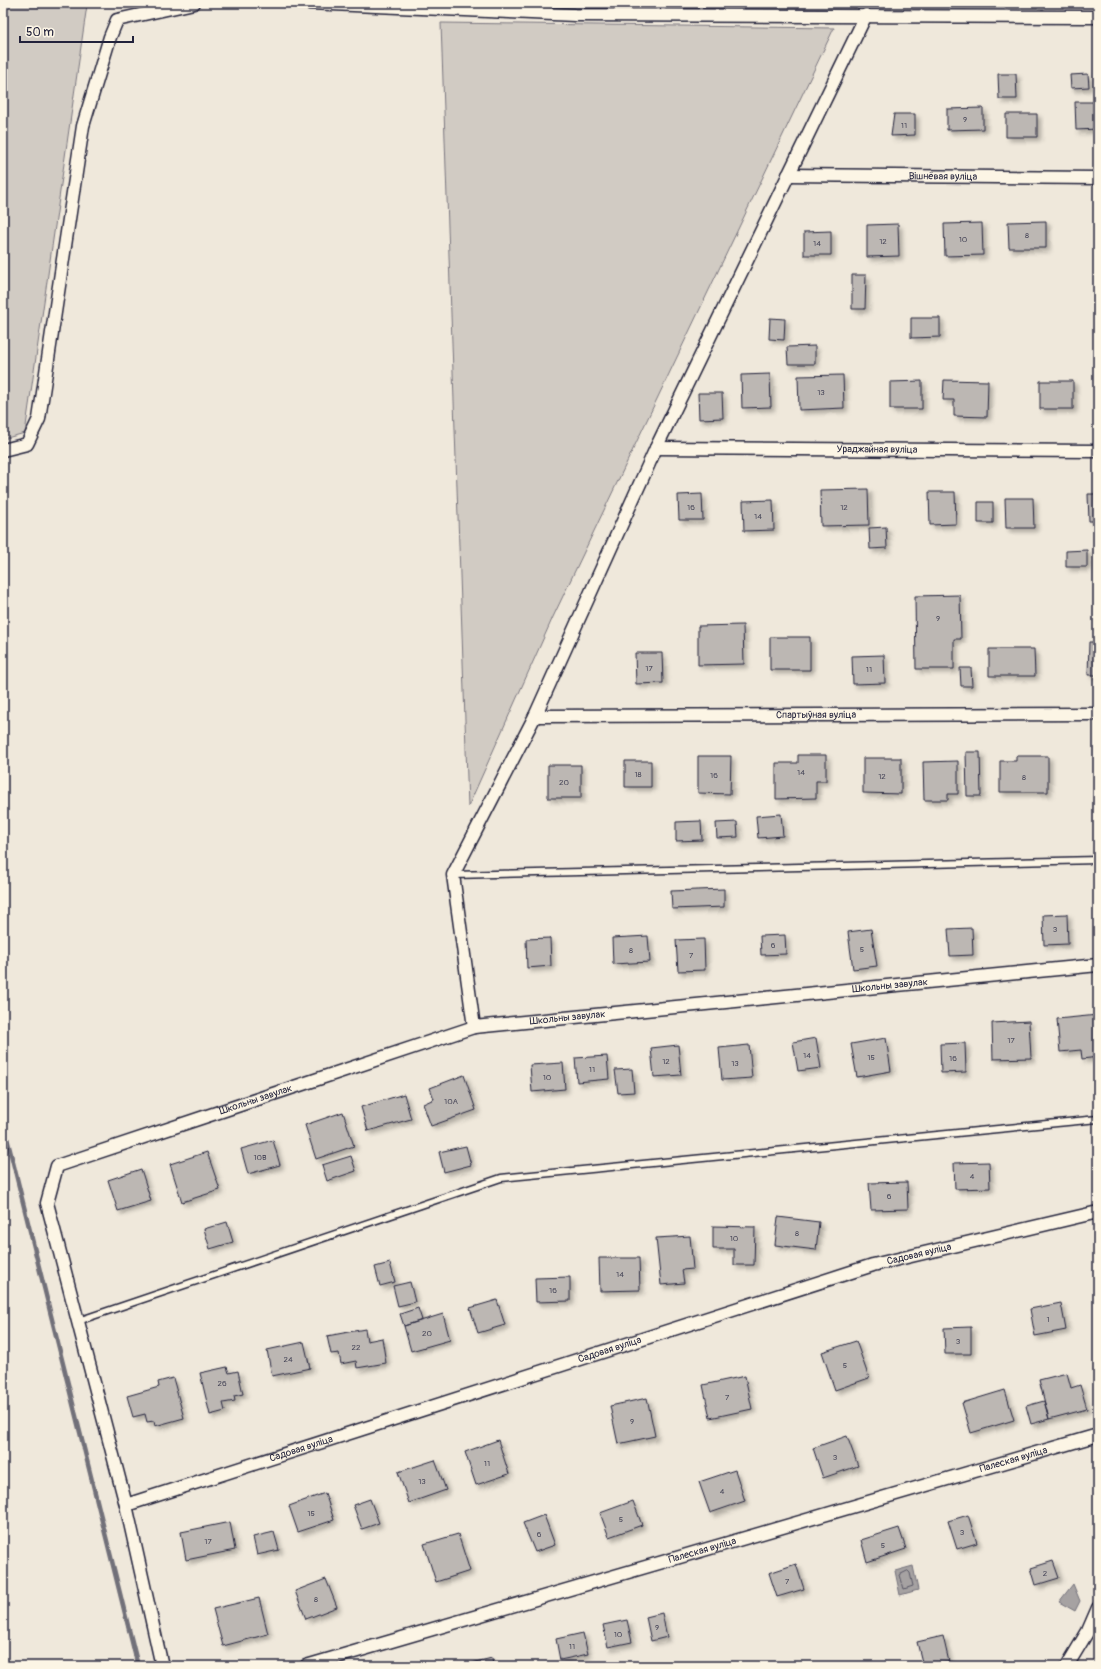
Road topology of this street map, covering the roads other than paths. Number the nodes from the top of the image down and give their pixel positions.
1 (194, 3) edge
2 (309, 3) edge
3 (866, 15) junction
4 (1098, 17) edge
5 (788, 175) junction
6 (1098, 178) edge
7 (656, 448) junction
8 (3, 450) edge
9 (1098, 451) edge
10 (1098, 714) edge
11 (535, 716) junction
12 (1098, 860) edge
13 (453, 875) junction
14 (1098, 965) edge
15 (474, 1027) junction
16 (1098, 1119) edge
17 (1098, 1212) edge
18 (78, 1321) junction
19 (1098, 1435) edge
20 (126, 1505) junction
21 (1098, 1608) edge
22 (162, 1666) edge
23 (306, 1666) edge
24 (1067, 1666) edge

1 - 8 street
2 - 3 street
3 - 4 street
3 - 5 street
5 - 6 street, Вішнёвая вуліца
5 - 7 street
7 - 9 street, Ураджайная вуліца
7 - 11 street
10 - 11 street, Спартыўная вуліца
11 - 13 street
12 - 13 lane
13 - 15 street
14 - 15 street, Школьны завулак
15 - 18 street, Школьны завулак
16 - 18 lane
17 - 20 street, Садовая вуліца
18 - 20 street
19 - 23 street, Палеская вуліца
20 - 22 street
21 - 24 street

